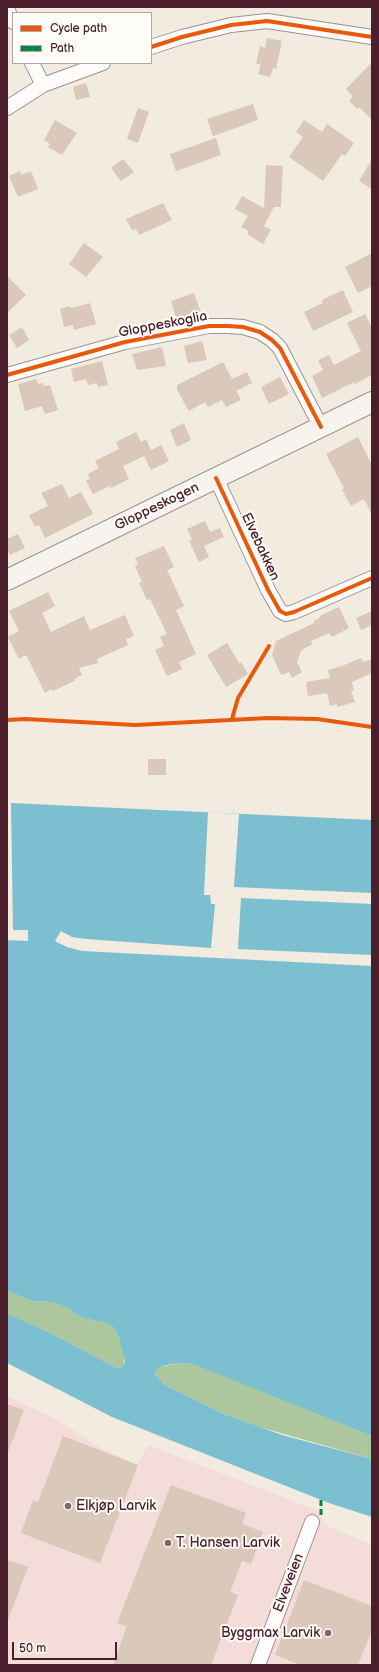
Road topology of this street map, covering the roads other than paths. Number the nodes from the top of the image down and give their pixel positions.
1 (7, 9) edge
2 (12, 20) edge
3 (372, 37) edge
4 (152, 47) edge
5 (32, 64) edge
6 (100, 64) edge
7 (43, 85) junction
8 (7, 108) edge
9 (7, 375) edge
10 (372, 402) edge
11 (321, 427) junction
12 (216, 478) junction
13 (372, 578) edge
14 (7, 580) edge
15 (312, 1522) dead end
16 (258, 1665) edge

1 - 2 street
3 - 4 street
5 - 7 street
6 - 7 street
7 - 8 street
9 - 11 street, Gloppeskoglia
10 - 11 main road, Gloppeskogen
11 - 12 main road, Gloppeskogen
12 - 13 street, Elvebakken
12 - 14 main road, Gloppeskogen
15 - 16 street, Elveveien

